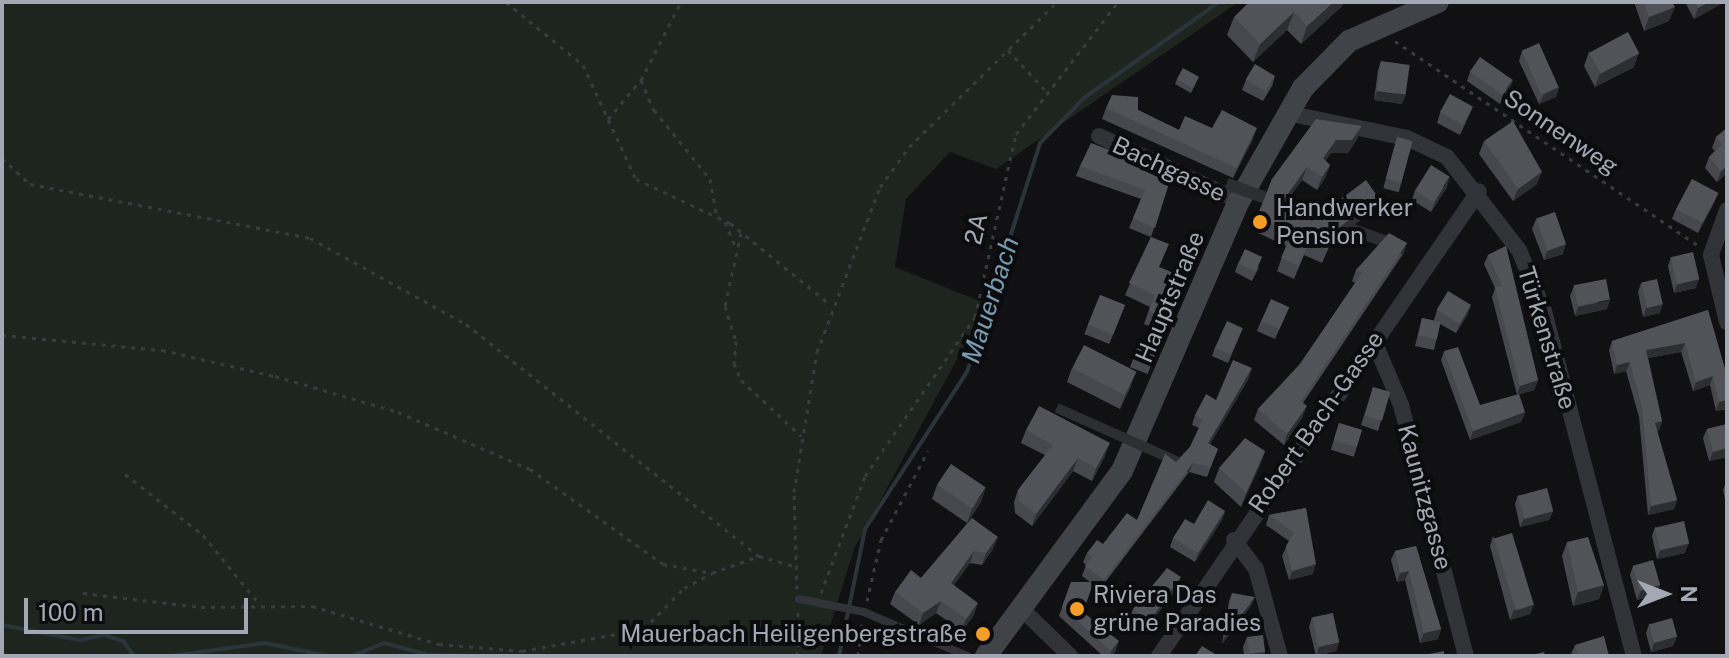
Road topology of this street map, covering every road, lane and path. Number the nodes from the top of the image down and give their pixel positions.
1 (506, 2) edge
2 (681, 2) edge
3 (1057, 2) edge
4 (1118, 2) edge
5 (1438, 2) edge
6 (1375, 27) junction
7 (1008, 50) junction
8 (641, 80) junction
9 (1048, 93) junction
10 (1287, 113) junction
11 (608, 119) junction
12 (1099, 136) dead end
13 (2, 158) edge
14 (1479, 191) junction
15 (1239, 201) junction
16 (1727, 210) edge
17 (716, 214) junction
18 (723, 219) junction
19 (741, 232) junction
20 (736, 248) junction
21 (1711, 255) junction
22 (832, 305) junction
23 (1727, 322) edge
24 (2, 335) edge
25 (1374, 341) junction
26 (801, 436) junction
27 (928, 451) dead end
28 (125, 474) dead end
29 (1234, 540) junction
30 (759, 556) junction
31 (794, 566) junction
32 (712, 573) junction
33 (83, 593) dead end
34 (799, 599) junction
35 (818, 601) junction
36 (260, 605) junction
37 (1021, 608) junction
38 (864, 612) junction
39 (797, 656) edge
40 (858, 656) edge
41 (967, 656) edge
42 (986, 656) edge
43 (1070, 656) edge
44 (1159, 656) edge
45 (1280, 656) edge
46 (1466, 656) edge
47 (1634, 656) edge

1 - 11 path
2 - 8 path
3 - 7 path
4 - 9 path, 2A
5 - 6 main road, Hauptstraße
6 - 10 main road, Hauptstraße
6 - 21 path, Sonnenweg
7 - 9 path
7 - 22 path
8 - 11 path
8 - 17 path
9 - 35 path, 2A
10 - 14 street, Türkenstraße
10 - 15 main road, Hauptstraße
11 - 17 path
12 - 15 street, Bachgasse
13 - 30 path
14 - 25 street, Robert Bach-Gasse
14 - 47 street, Türkenstraße
15 - 37 main road, Hauptstraße
16 - 21 street
17 - 18 path
18 - 19 path
18 - 20 path
19 - 20 path
19 - 22 path
20 - 26 path
21 - 23 street
22 - 26 path
24 - 32 path
25 - 29 street, Robert Bach-Gasse
25 - 46 street, Kaunitzgasse
26 - 31 path
27 - 38 path
28 - 36 path
29 - 44 street, Robert Bach-Gasse
29 - 45 street
30 - 31 path
30 - 32 path
31 - 34 path
32 - 36 path
33 - 36 path
34 - 35 lane
34 - 39 path
35 - 38 lane
37 - 42 main road, Hauptstraße
37 - 43 street
38 - 40 path
38 - 41 lane

